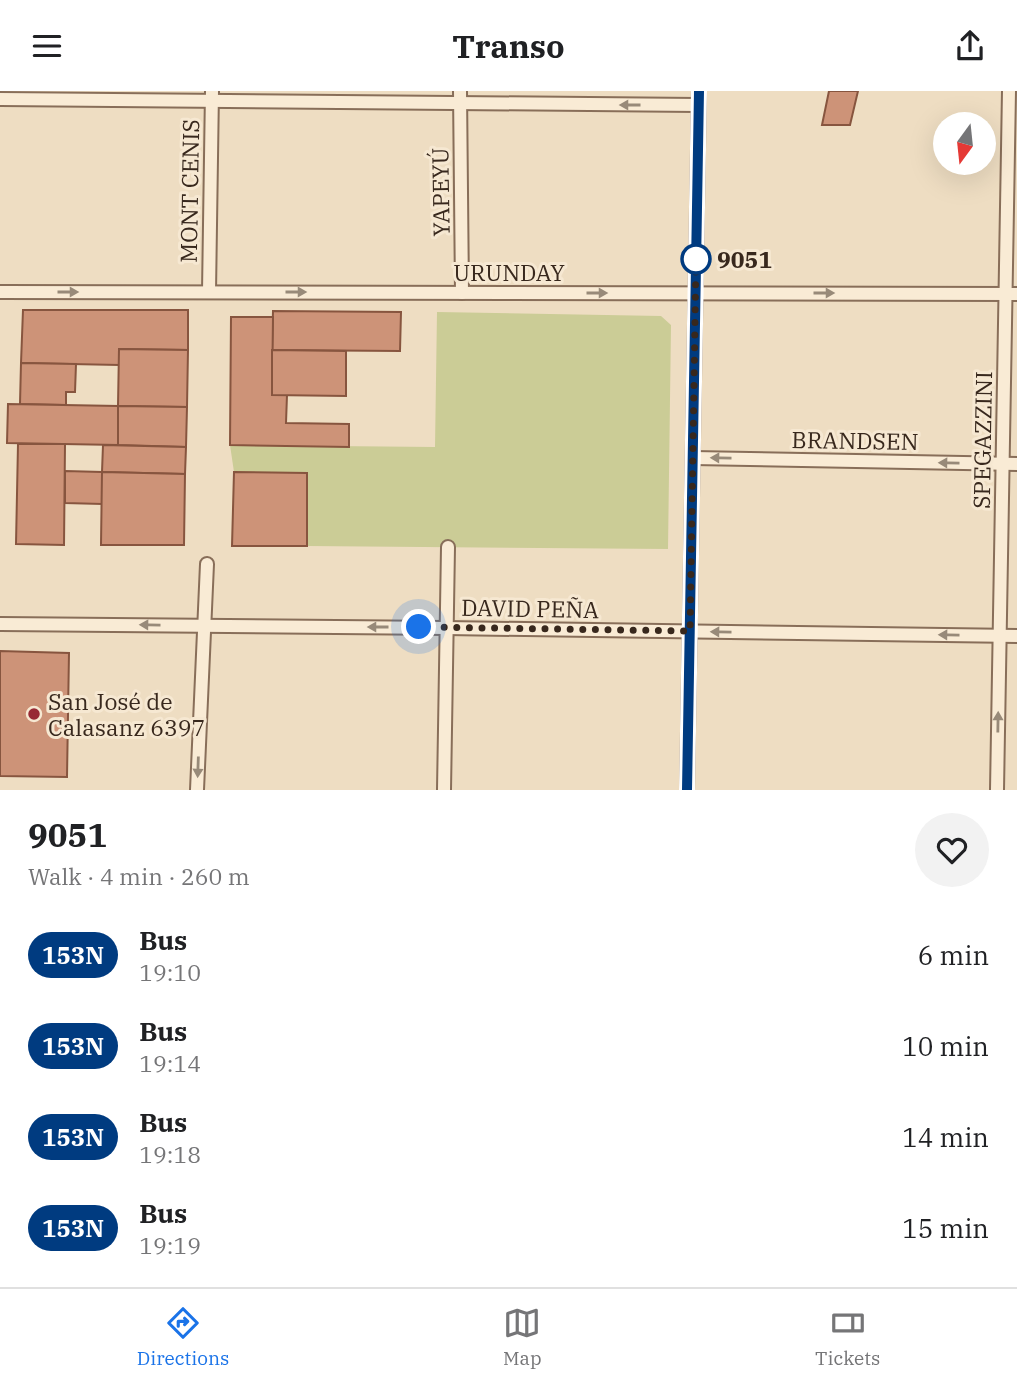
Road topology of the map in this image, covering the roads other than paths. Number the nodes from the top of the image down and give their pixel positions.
1 (699, 91) edge
2 (1009, 91) edge
3 (212, 96) edge
4 (460, 97) edge
5 (0, 99) edge
6 (698, 105) junction
7 (0, 292) edge
8 (209, 292) junction
9 (462, 293) junction
10 (695, 293) junction
11 (1011, 294) edge
12 (692, 458) junction
13 (1003, 464) junction
14 (1017, 464) edge
15 (448, 547) dead end
16 (207, 564) dead end
17 (0, 624) edge
18 (204, 626) junction
19 (446, 628) junction
20 (690, 631) junction
21 (1000, 636) junction
22 (1017, 636) edge
23 (197, 790) edge
24 (444, 790) edge
25 (687, 790) edge
26 (997, 790) edge

1 - 6 street
2 - 11 street, SPEGAZZINI
3 - 4 street
3 - 5 street
3 - 8 street, MONT CENIS
6 -> 4 street
4 - 9 street, YAPEYÚ
6 - 10 street
7 -> 8 street, URUNDAY
8 -> 9 street, URUNDAY
9 -> 10 street, URUNDAY
10 -> 11 street, URUNDAY
10 - 12 street
11 - 13 street, SPEGAZZINI
13 -> 12 street, BRANDSEN
12 - 20 street
13 - 14 street, BRANDSEN
13 - 21 street, SPEGAZZINI
15 - 19 street
16 - 18 street
18 -> 17 street, DAVID PEÑA
19 -> 18 street, DAVID PEÑA
18 -> 23 street
19 - 20 street, DAVID PEÑA
19 - 24 street
21 -> 20 street, DAVID PEÑA
20 - 25 street
21 - 22 street, DAVID PEÑA
26 -> 21 street, SPEGAZZINI

